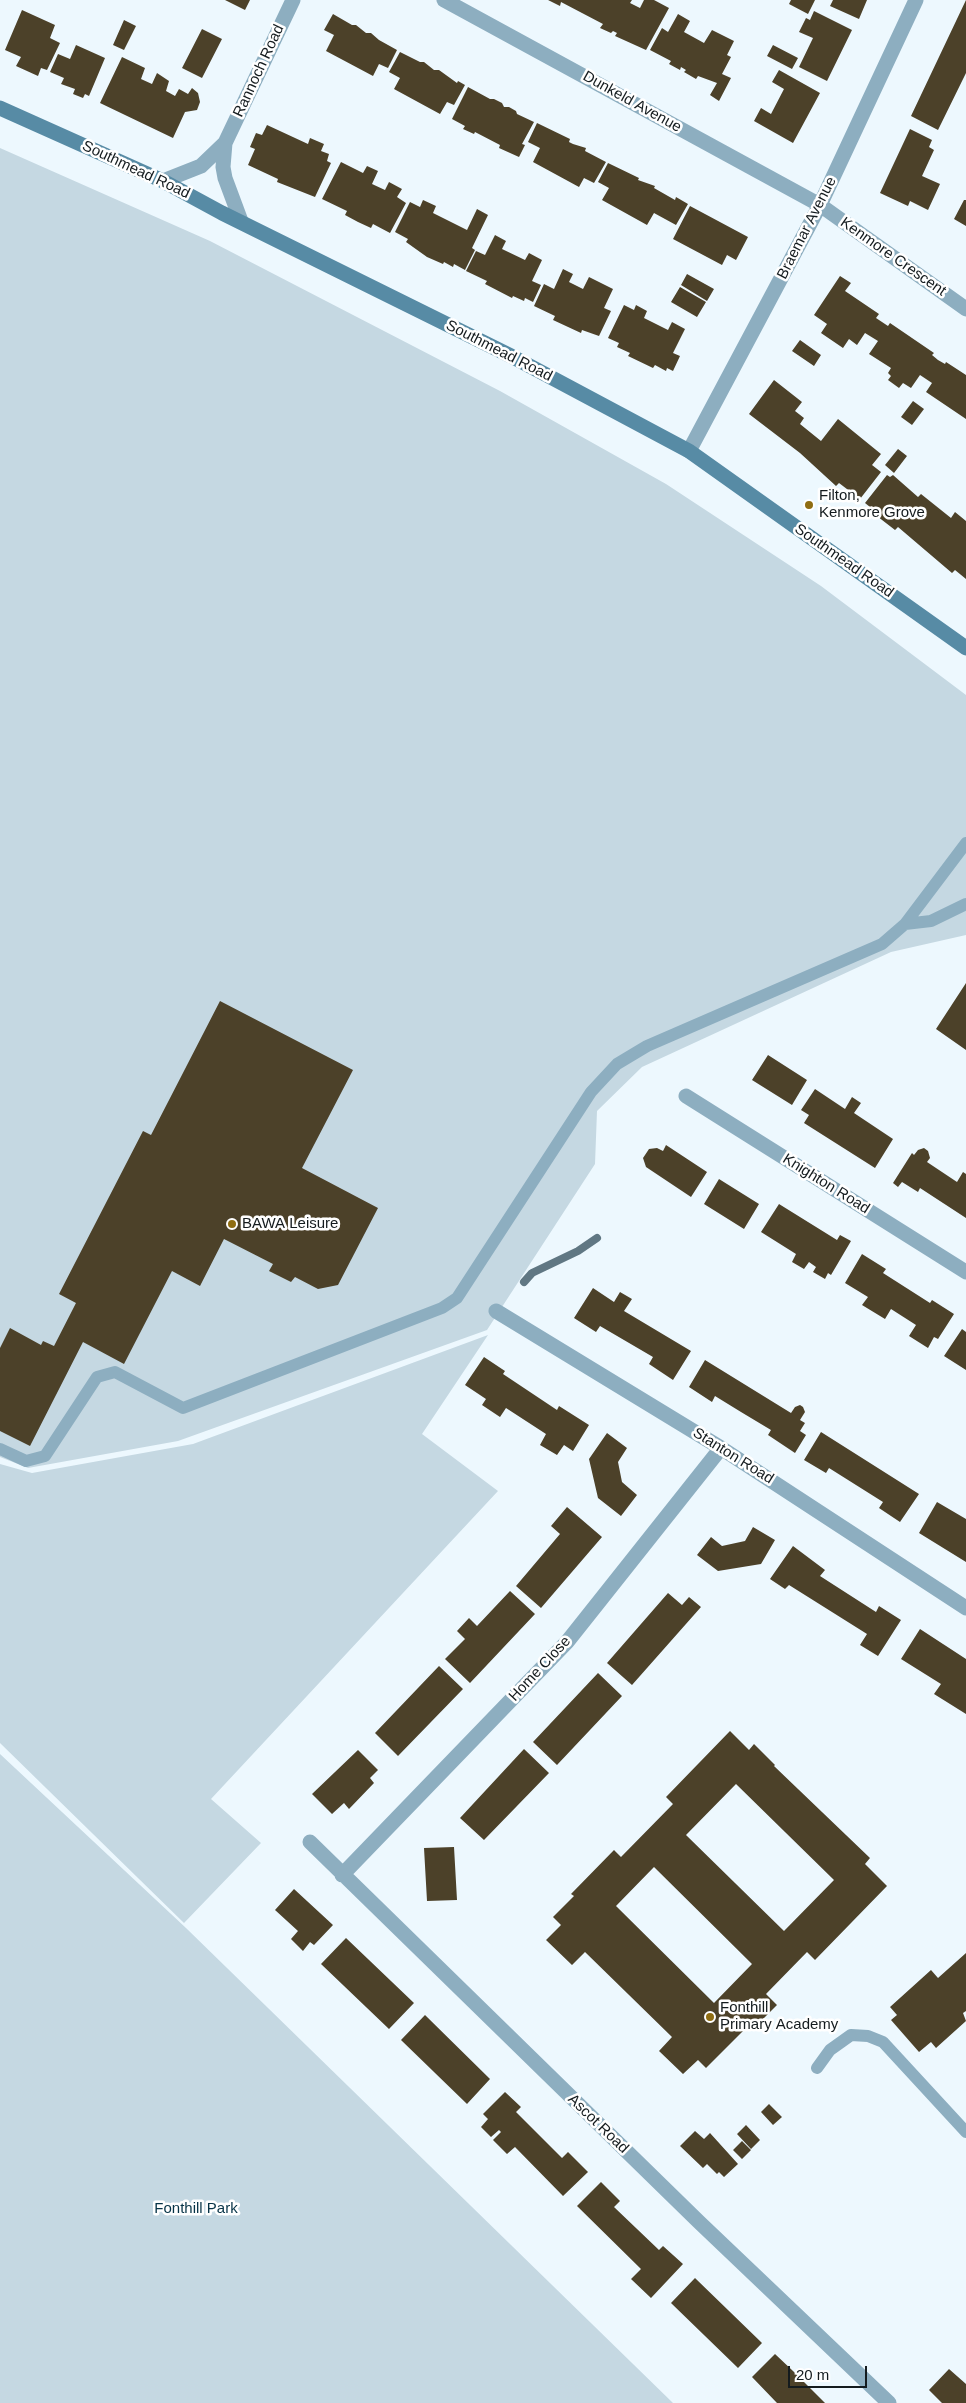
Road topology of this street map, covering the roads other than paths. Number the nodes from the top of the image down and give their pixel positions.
1 (292, 0) edge
2 (444, 0) edge
3 (916, 0) edge
4 (0, 108) edge
5 (225, 143) junction
6 (164, 181) junction
7 (820, 205) junction
8 (241, 221) junction
9 (966, 309) edge
10 (690, 451) junction
11 (966, 648) edge
12 (966, 843) edge
13 (966, 904) edge
14 (904, 924) junction
15 (686, 1096) dead end
16 (966, 1272) edge
17 (496, 1311) dead end
18 (721, 1448) junction
19 (0, 1449) edge
20 (966, 1608) edge
21 (310, 1842) dead end
22 (342, 1875) junction
23 (817, 2068) dead end
24 (966, 2132) edge
25 (889, 2403) edge

1 - 5 street, Rannoch Road
2 - 7 street, Dunkeld Avenue
3 - 7 street, Braemar Avenue
4 - 6 main road, Southmead Road
5 - 6 street, Rannoch Road
5 - 8 street, Rannoch Road
6 - 8 main road, Southmead Road
7 - 9 street, Kenmore Crescent
7 - 10 street, Braemar Avenue
8 - 10 main road, Southmead Road
10 - 11 main road, Southmead Road
12 - 14 lane
13 - 14 lane
14 - 19 lane
15 - 16 street, Knighton Road
17 - 18 street, Stanton Road
18 - 20 street, Stanton Road
18 - 22 street, Home Close
21 - 22 street, Ascot Road
22 - 25 street, Ascot Road
23 - 24 lane

